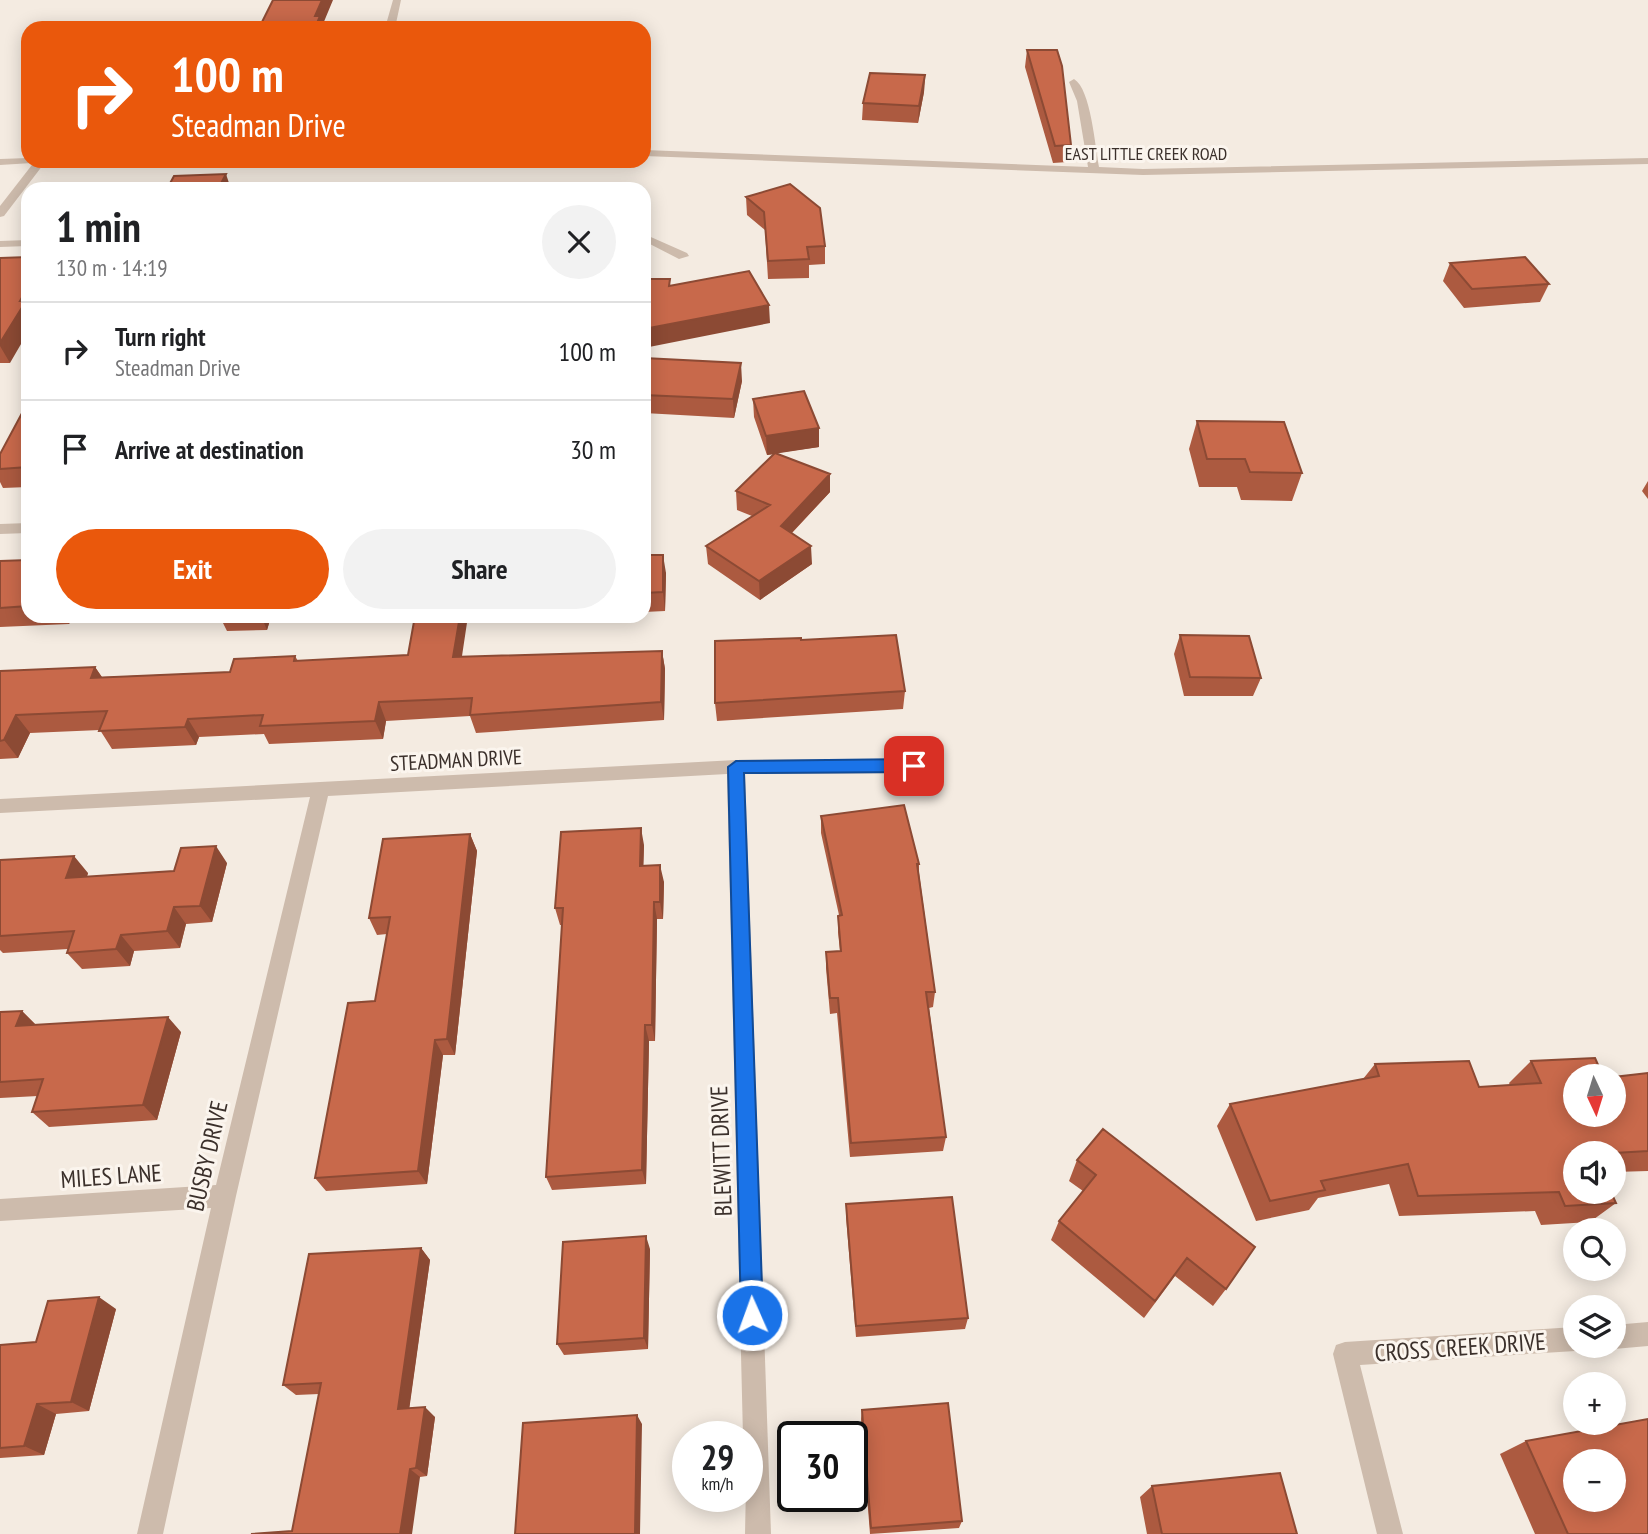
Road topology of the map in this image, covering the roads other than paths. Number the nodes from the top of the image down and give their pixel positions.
1 (397, 0) edge
2 (392, 21) edge
3 (1074, 82) dead end
4 (651, 153) edge
5 (21, 161) edge
6 (1648, 161) edge
7 (0, 162) edge
8 (36, 168) edge
9 (1094, 171) junction
10 (25, 182) edge
11 (21, 187) edge
12 (0, 214) edge
13 (651, 240) edge
14 (21, 243) edge
15 (0, 244) edge
16 (683, 256) dead end
17 (21, 528) edge
18 (0, 529) edge
19 (914, 766) dead end
20 (736, 767) junction
21 (320, 790) junction
22 (0, 806) edge
23 (225, 1196) junction
24 (0, 1210) edge
25 (1648, 1334) edge
26 (1626, 1336) edge
27 (1563, 1340) edge
28 (150, 1534) edge
29 (758, 1534) edge
30 (1390, 1534) edge

1 - 2 street
3 - 9 street
4 - 9 street, EAST LITTLE CREEK ROAD
5 - 7 street
6 - 9 street, EAST LITTLE CREEK ROAD
8 - 10 street
11 - 12 street
13 - 16 street
14 - 15 street
17 - 18 street
19 - 20 street, STEADMAN DRIVE
20 - 21 street, STEADMAN DRIVE
20 - 29 street, BLEWITT DRIVE
21 - 22 street, STEADMAN DRIVE
21 - 23 street, BUSBY DRIVE
23 - 24 street, MILES LANE
23 - 28 street, BUSBY DRIVE
25 - 26 street
27 - 30 street, CROSS CREEK DRIVE

